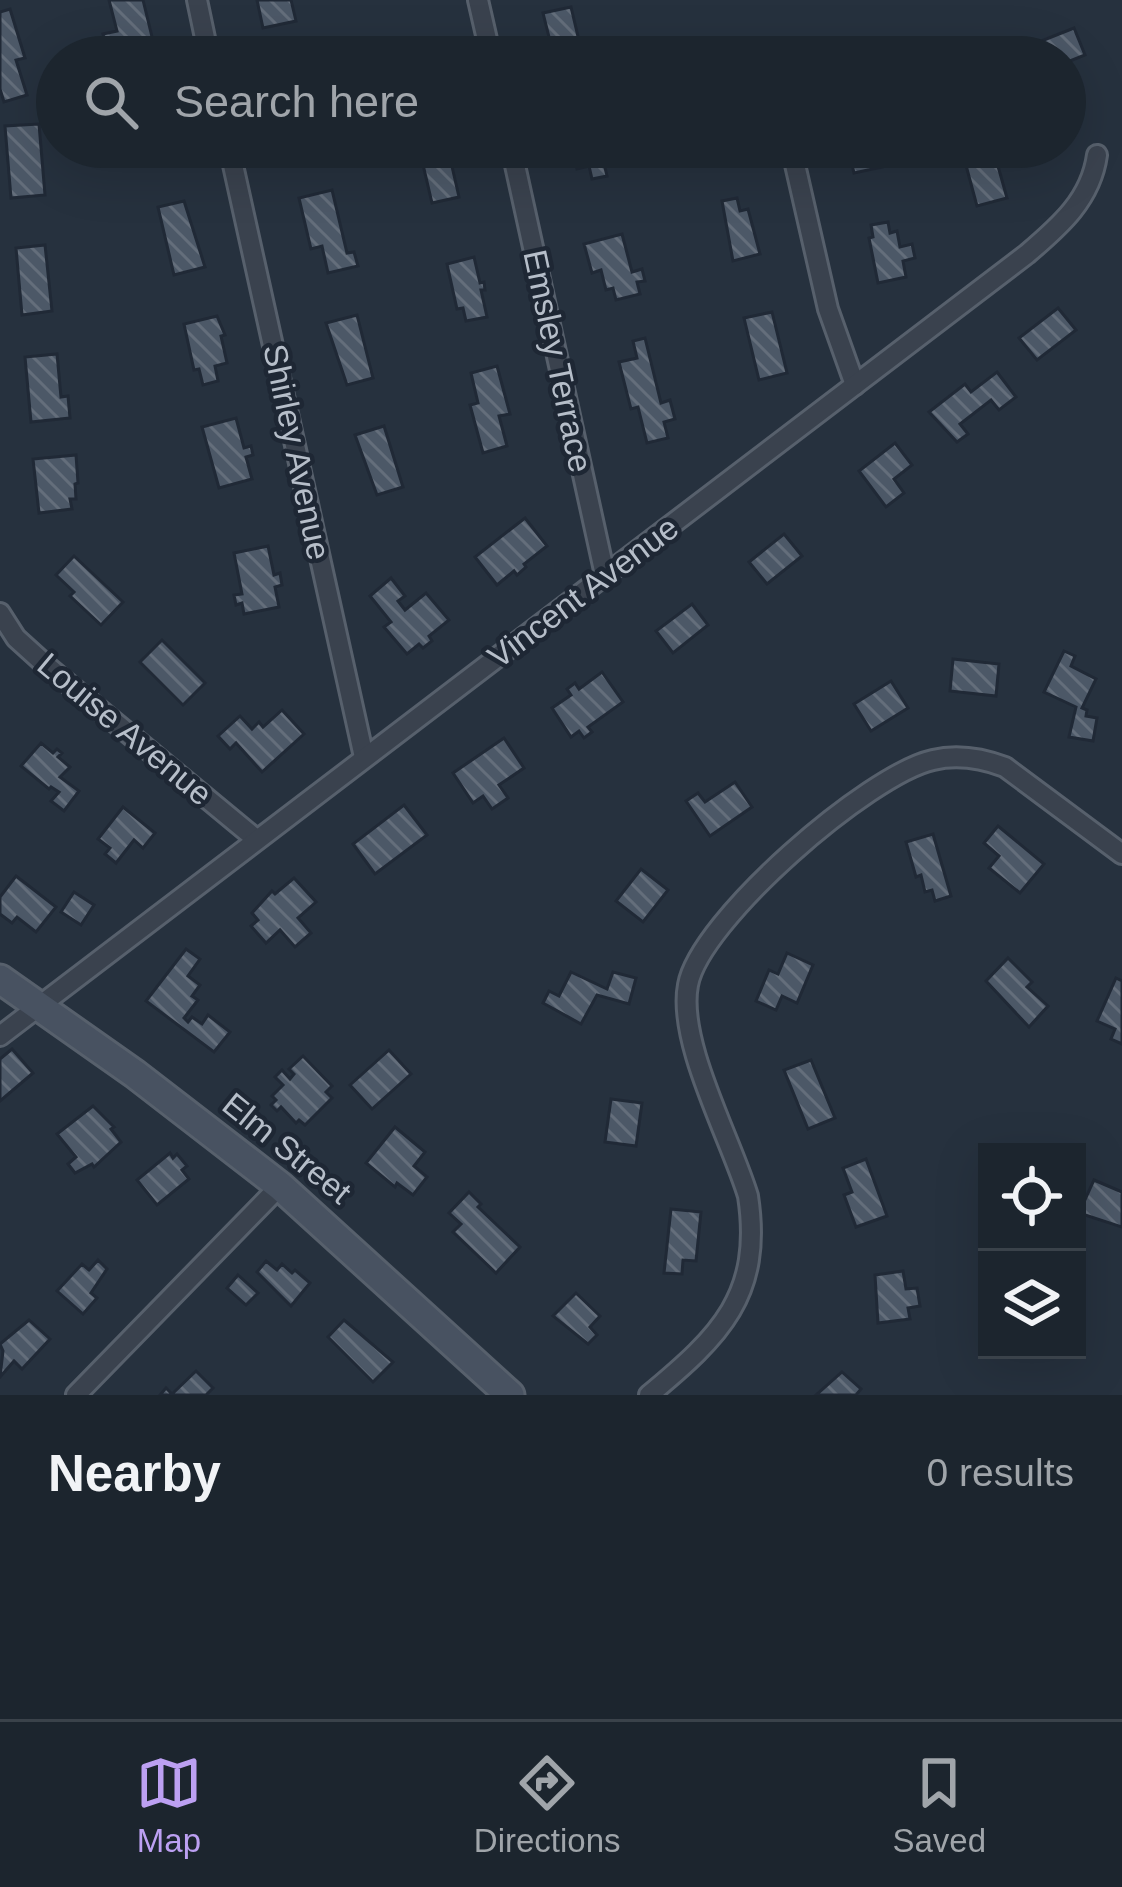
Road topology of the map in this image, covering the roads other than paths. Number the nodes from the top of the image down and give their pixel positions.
1 (197, 0) edge
2 (478, 0) edge
3 (205, 36) edge
4 (486, 36) edge
5 (1097, 154) dead end
6 (234, 168) edge
7 (516, 168) edge
8 (796, 168) edge
9 (855, 385) junction
10 (605, 574) junction
11 (0, 613) edge
12 (364, 757) junction
13 (256, 839) junction
14 (1122, 854) edge
15 (0, 979) edge
16 (38, 1005) junction
17 (0, 1036) edge
18 (280, 1186) junction
19 (76, 1395) edge
20 (510, 1395) edge
21 (649, 1395) edge

1 - 3 street
2 - 4 street
5 - 9 street, Vincent Avenue
6 - 12 street, Shirley Avenue
7 - 10 street, Emsley Terrace
8 - 9 street
9 - 10 street, Vincent Avenue
10 - 12 street, Vincent Avenue
11 - 13 street, Louise Avenue
12 - 13 street, Vincent Avenue
13 - 16 street, Vincent Avenue
14 - 21 street
15 - 16 street, Elm Street
16 - 17 street, Vincent Avenue
16 - 18 street, Elm Street
18 - 19 street
18 - 20 street, Elm Street

